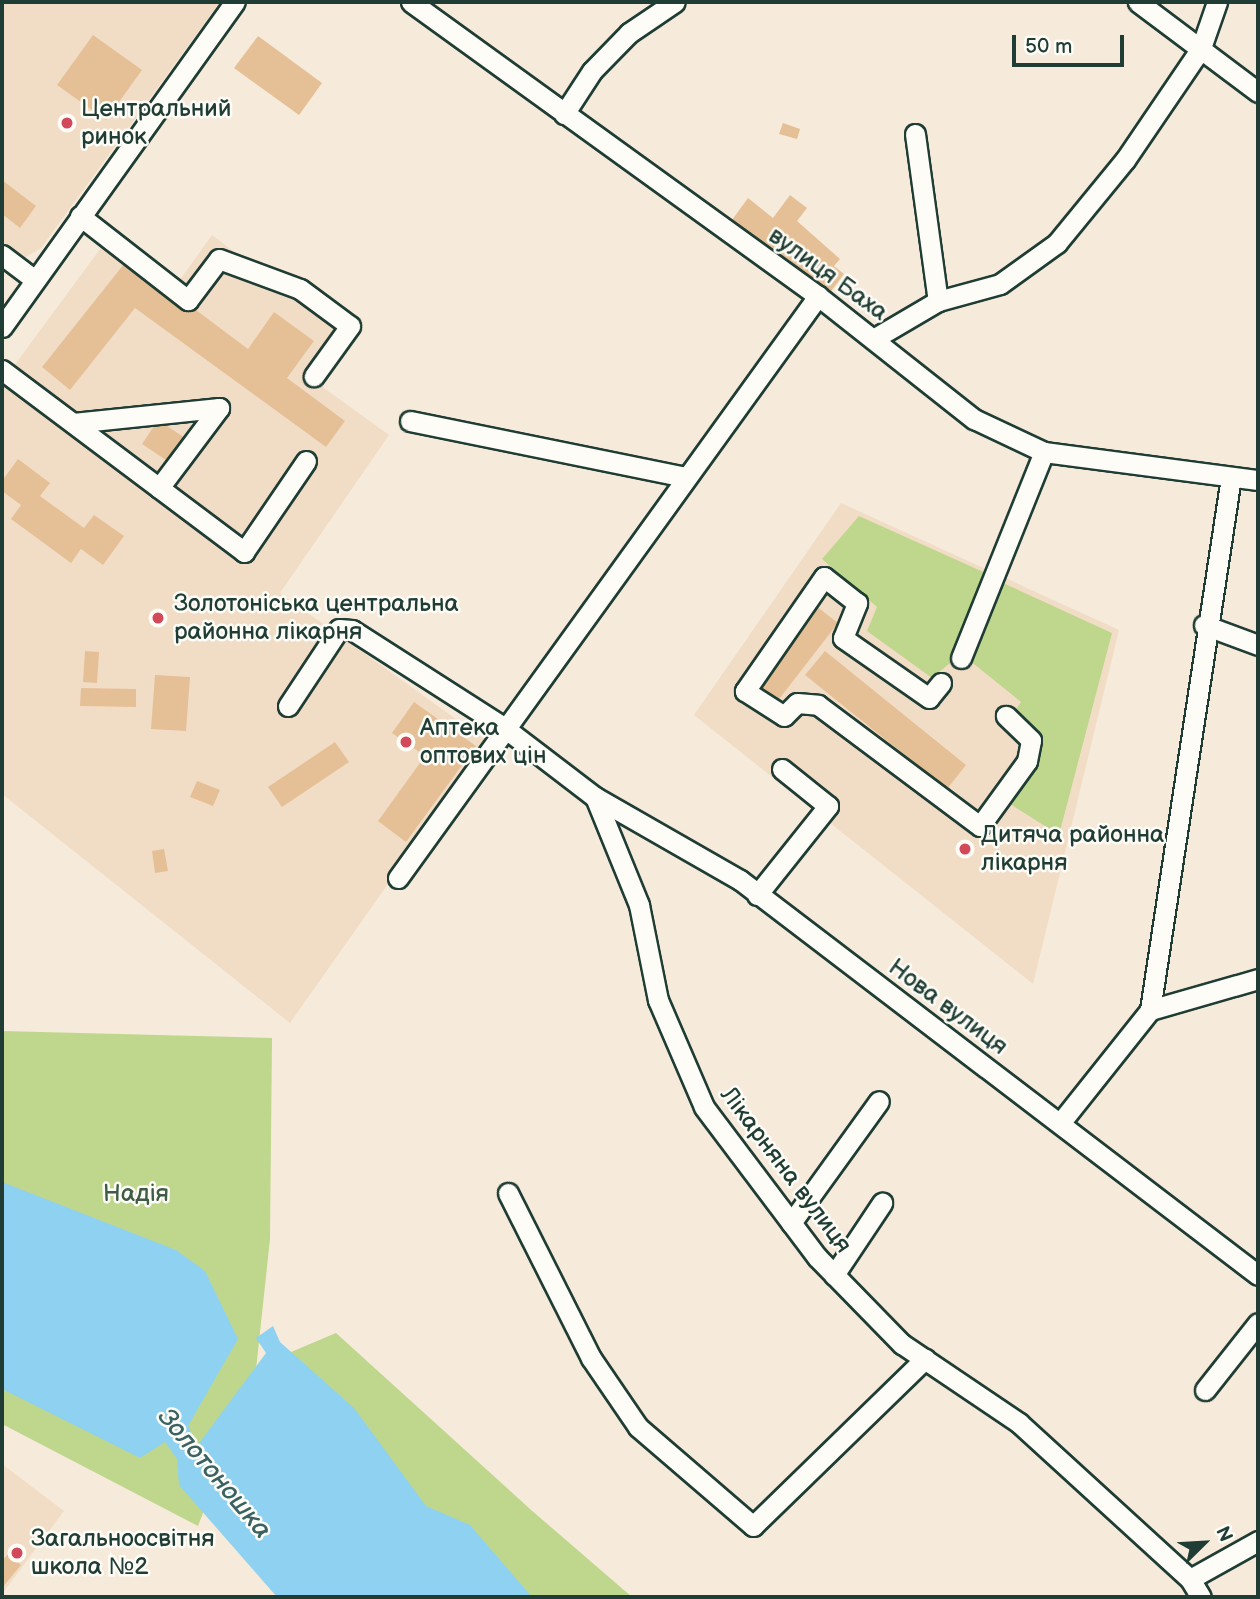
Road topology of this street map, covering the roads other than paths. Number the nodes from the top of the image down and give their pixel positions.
1 (235, 2) edge
2 (411, 2) edge
3 (675, 2) edge
4 (1138, 2) edge
5 (1217, 2) edge
6 (1201, 48) junction
7 (1258, 92) edge
8 (564, 114) junction
9 (915, 134) dead end
10 (80, 216) junction
11 (2, 255) edge
12 (35, 280) junction
13 (818, 296) junction
14 (938, 301) junction
15 (2, 327) edge
16 (875, 338) junction
17 (2, 371) edge
18 (314, 376) dead end
19 (411, 422) dead end
20 (73, 423) junction
21 (1044, 452) junction
22 (306, 461) dead end
23 (685, 477) junction
24 (1231, 477) junction
25 (1258, 480) edge
26 (159, 488) junction
27 (1204, 625) junction
28 (1258, 645) edge
29 (961, 657) dead end
30 (941, 683) dead end
31 (288, 706) dead end
32 (1006, 716) dead end
33 (502, 726) junction
34 (782, 769) dead end
35 (596, 797) junction
36 (398, 878) dead end
37 (757, 895) junction
38 (1258, 979) edge
39 (1150, 1010) junction
40 (879, 1101) dead end
41 (1061, 1122) junction
42 (508, 1193) dead end
43 (881, 1203) dead end
44 (791, 1223) junction
45 (834, 1275) junction
46 (1258, 1275) edge
47 (1258, 1323) edge
48 (925, 1359) junction
49 (1205, 1390) dead end
50 (1258, 1541) edge
51 (1189, 1580) junction
52 (1201, 1597) edge

1 - 10 street
2 - 8 street, вулиця Баха
3 - 8 street
4 - 6 street
5 - 6 street
6 - 7 street
6 - 14 street
8 - 13 street, вулиця Баха
9 - 14 street
10 - 12 street
10 - 18 street
11 - 12 street
12 - 15 street
13 - 16 street, вулиця Баха
13 - 23 street
14 - 16 street
16 - 21 street, вулиця Баха
17 - 20 street
19 - 23 street
20 - 26 street
20 - 26 street
21 - 24 street, вулиця Баха
21 - 29 street
22 - 26 street
23 - 33 street
24 - 25 street, вулиця Баха
24 - 27 street
27 - 28 street
27 - 39 street
30 - 32 street
31 - 33 street
33 - 35 street
33 - 36 street
34 - 37 street
35 - 37 street, Нова вулиця
35 - 44 street, Лікарняна вулиця
37 - 41 street, Нова вулиця
38 - 39 street
39 - 41 street
40 - 44 street
41 - 46 street, Нова вулиця
42 - 48 street
43 - 45 street
44 - 45 street, Лікарняна вулиця
45 - 48 street, Лікарняна вулиця
47 - 49 street
48 - 51 street, Лікарняна вулиця
50 - 51 street
51 - 52 street, Лікарняна вулиця

